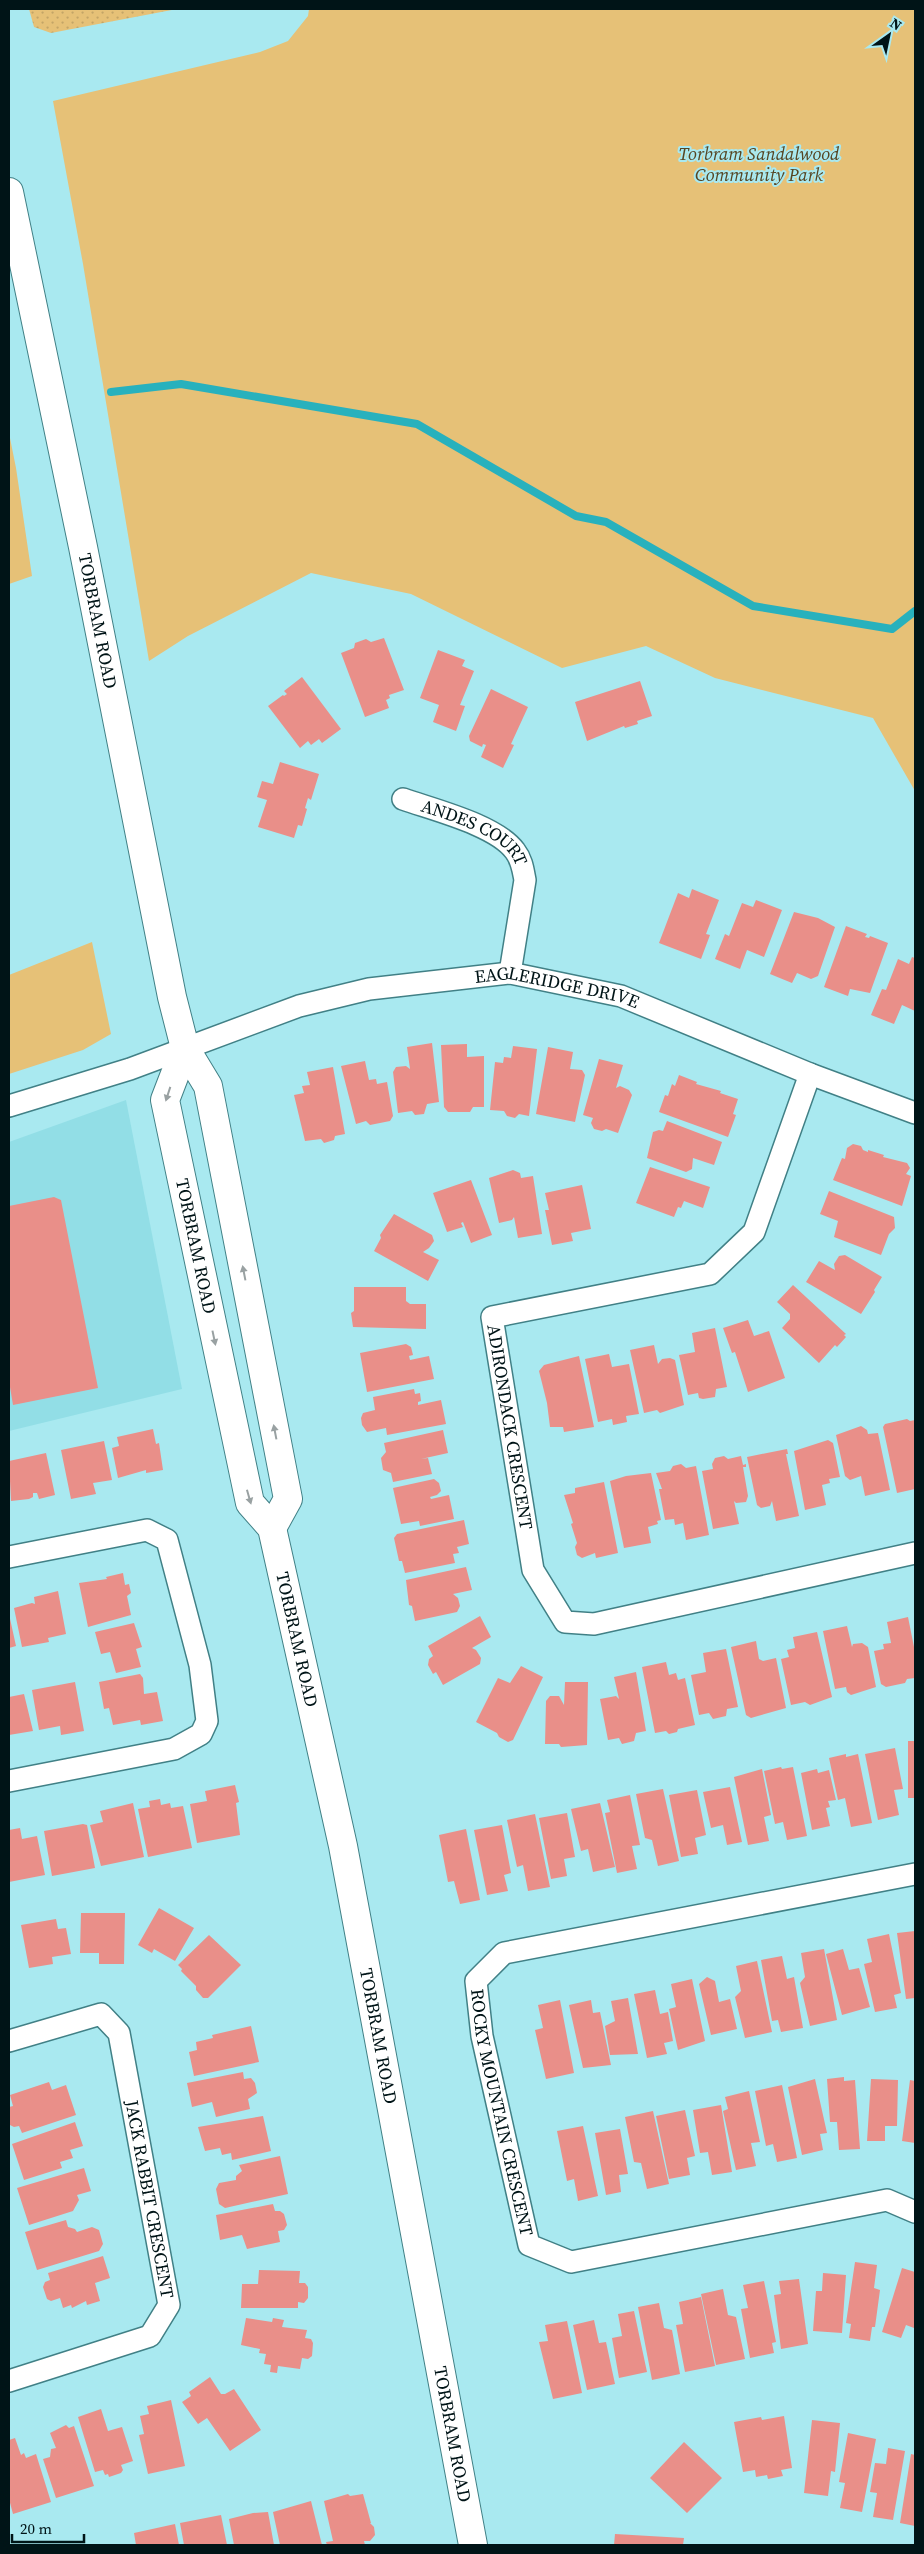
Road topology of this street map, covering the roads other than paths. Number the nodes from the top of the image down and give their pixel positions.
1 (9, 192) edge
2 (403, 799) dead end
3 (510, 973) junction
4 (185, 1048) junction
5 (810, 1074) junction
6 (9, 1106) edge
7 (915, 1113) edge
8 (272, 1528) junction
9 (915, 1553) edge
10 (9, 1557) edge
11 (9, 1781) edge
12 (915, 1874) edge
13 (9, 2041) edge
14 (915, 2212) edge
15 (9, 2381) edge
16 (473, 2545) edge

1 - 4 main road, TORBRAM ROAD
2 - 3 street, ANDES COURT
3 - 4 street, EAGLERIDGE DRIVE
3 - 5 street, EAGLERIDGE DRIVE
4 - 6 street, EAGLERIDGE DRIVE
8 -> 4 main road, TORBRAM ROAD
4 -> 8 main road, TORBRAM ROAD
5 - 7 street, EAGLERIDGE DRIVE
5 - 9 street, ADIRONDACK CRESCENT
8 - 16 main road, TORBRAM ROAD
10 - 11 street
12 - 14 street, ROCKY MOUNTAIN CRESCENT
13 - 15 street, JACK RABBIT CRESCENT

